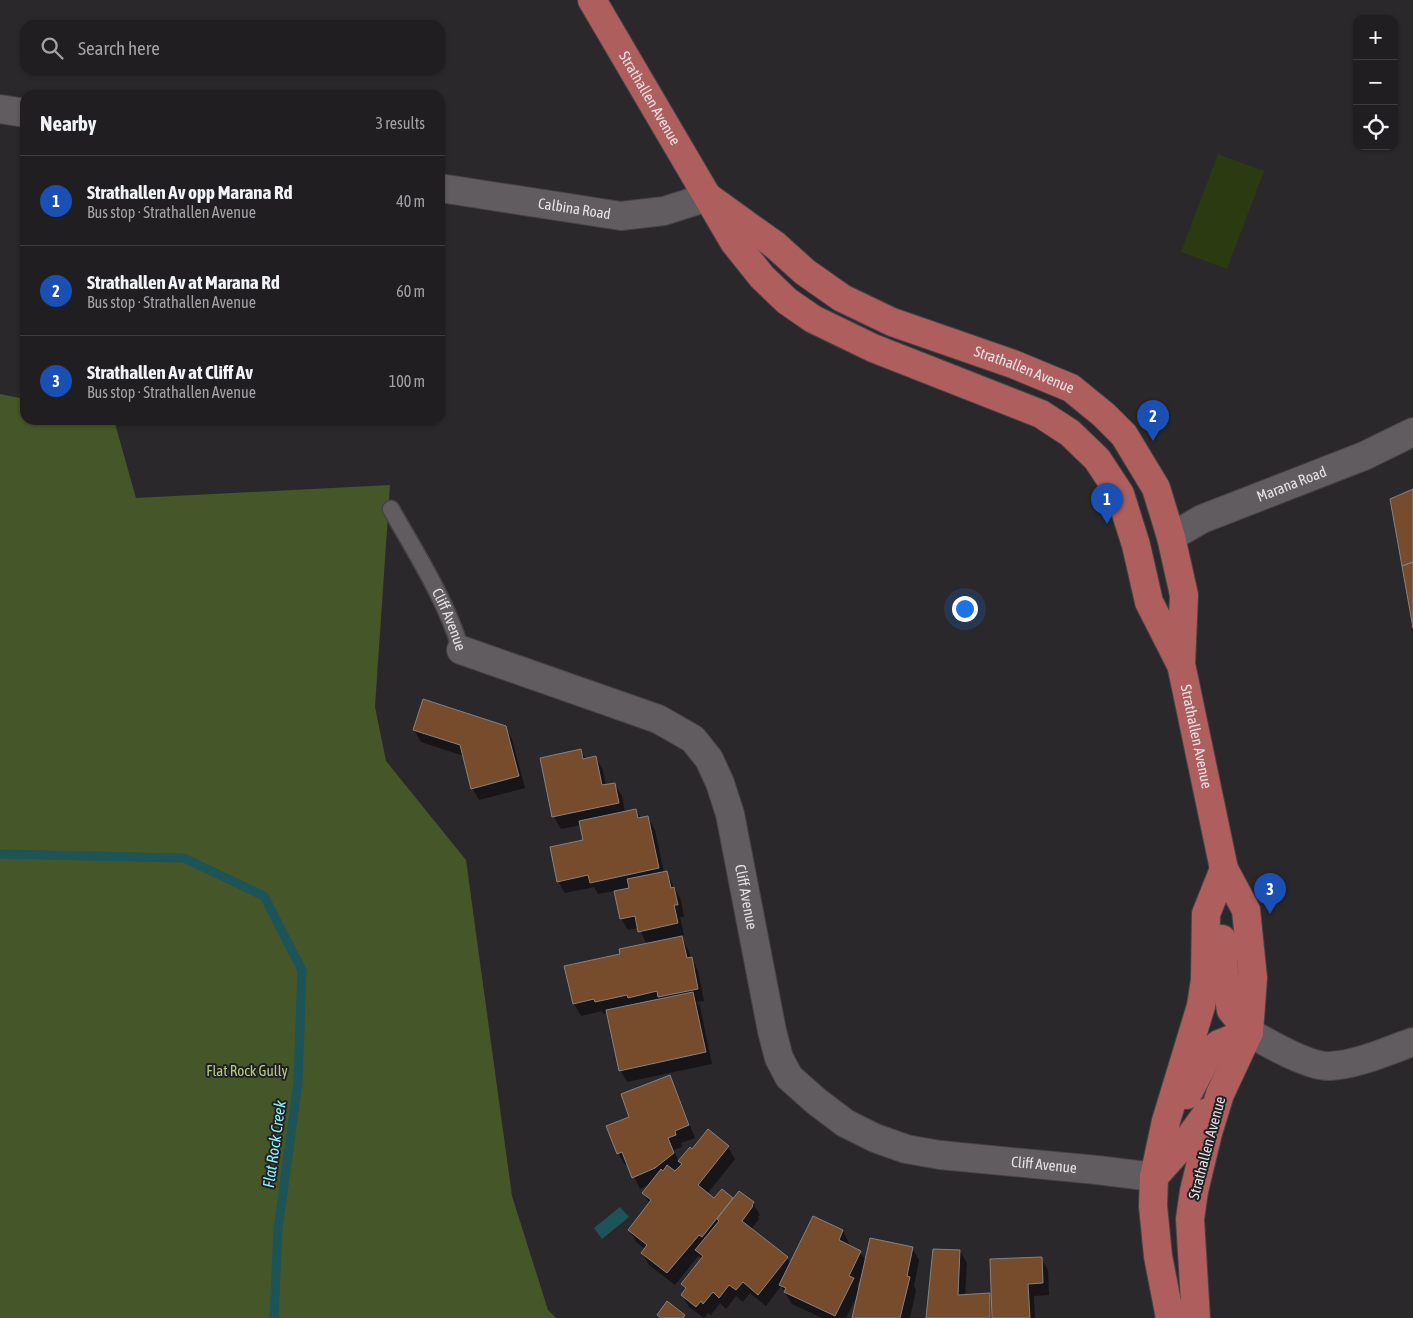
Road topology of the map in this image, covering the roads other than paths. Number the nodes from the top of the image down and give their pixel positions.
1 (592, 0) edge
2 (0, 108) edge
3 (20, 112) edge
4 (445, 189) edge
5 (708, 198) junction
6 (1413, 432) edge
7 (391, 509) dead end
8 (1171, 537) junction
9 (461, 650) joint
10 (1181, 664) junction
11 (1224, 869) junction
12 (1206, 914) junction
13 (1250, 1032) junction
14 (1413, 1042) edge
15 (1220, 1094) junction
16 (1166, 1121) junction
17 (1154, 1177) junction
18 (1193, 1271) junction
19 (1170, 1318) edge
20 (1196, 1318) edge

1 - 5 main road, Strathallen Avenue
2 - 3 street
4 - 5 street, Calbina Road
5 - 8 main road, Strathallen Avenue
5 - 10 main road, Strathallen Avenue
6 - 8 street, Marana Road
7 - 9 lane, Cliff Avenue
8 - 10 main road, Strathallen Avenue
9 - 17 street, Cliff Avenue
10 - 11 main road, Strathallen Avenue
11 - 12 main road
11 - 13 main road, Strathallen Avenue
12 - 13 main road
12 - 16 main road
13 - 14 street
13 - 15 main road, Strathallen Avenue
13 - 16 main road
15 - 17 main road
15 - 18 main road, Strathallen Avenue
16 - 17 main road
17 - 18 main road
17 - 19 main road
18 - 20 main road, Strathallen Avenue

